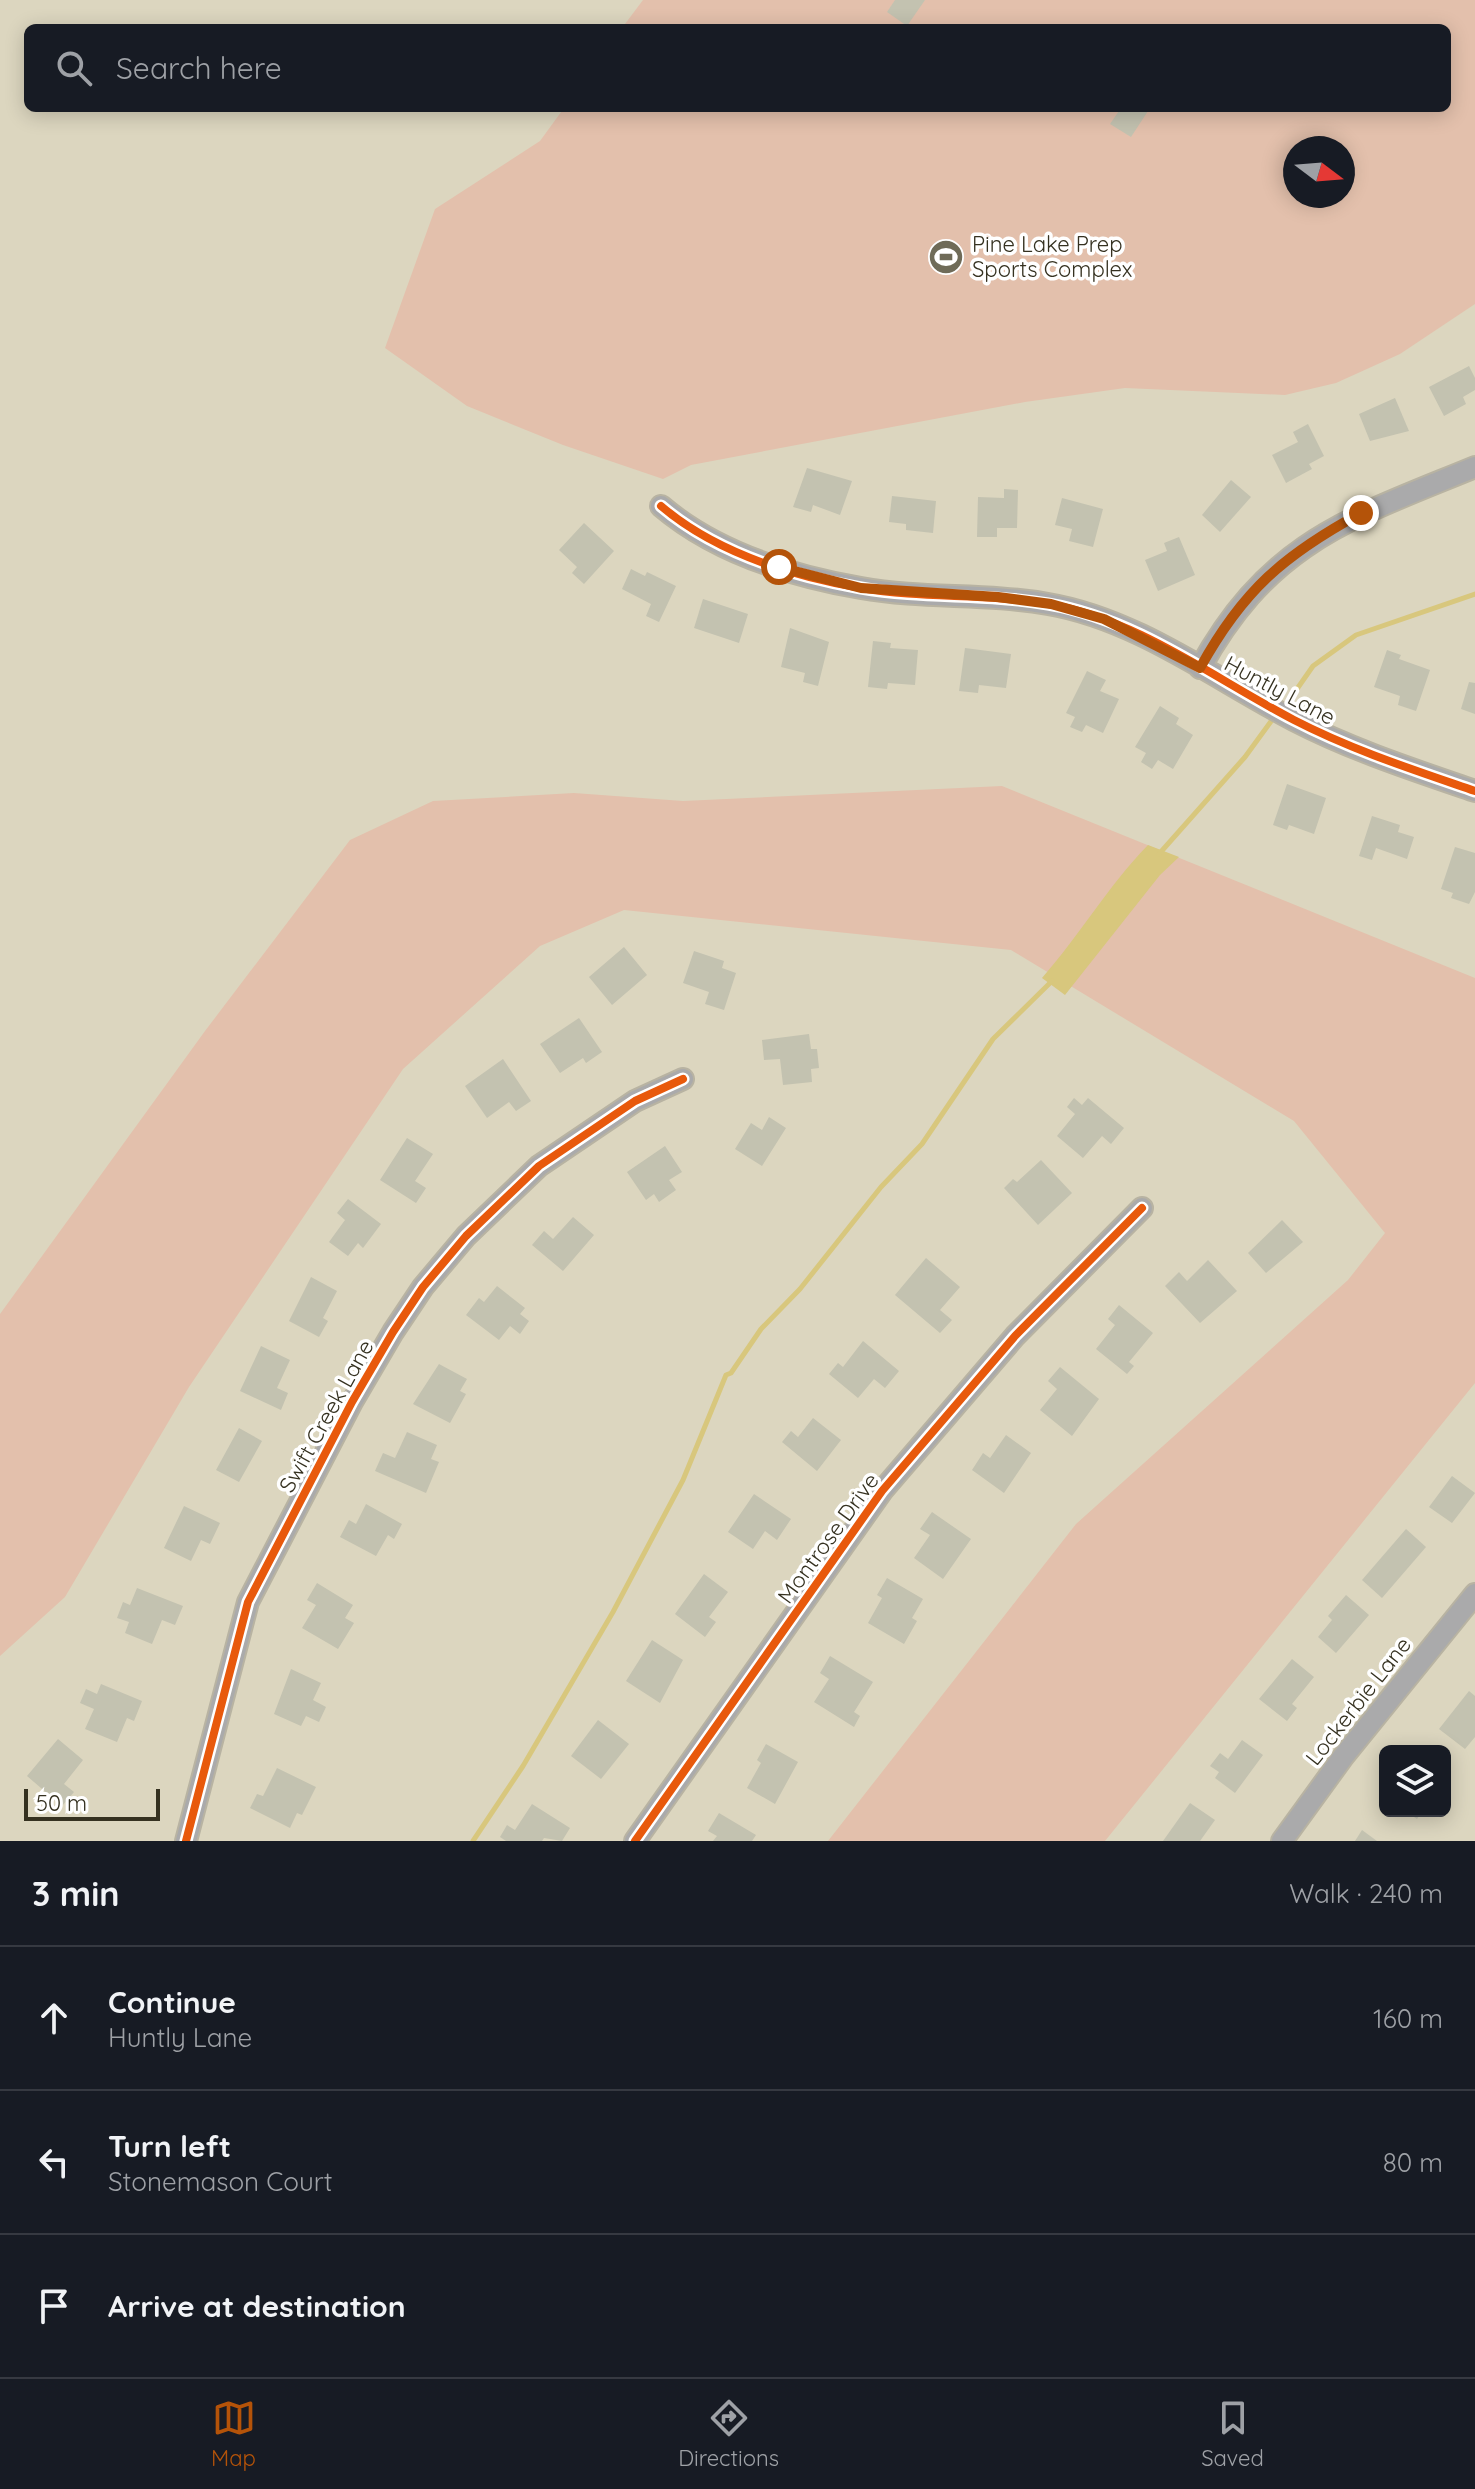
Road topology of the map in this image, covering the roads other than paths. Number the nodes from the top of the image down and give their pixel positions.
1 (1475, 467) edge
2 (661, 506) dead end
3 (1200, 668) junction
4 (1475, 791) edge
5 (683, 1079) dead end
6 (1142, 1208) dead end
7 (1475, 1594) edge
8 (186, 1841) edge
9 (635, 1841) edge
10 (1282, 1841) edge

1 - 3 street
2 - 3 street, Huntly Lane
3 - 4 street, Huntly Lane
5 - 8 street, Swift Creek Lane
6 - 9 street, Montrose Drive
7 - 10 street, Lockerbie Lane

